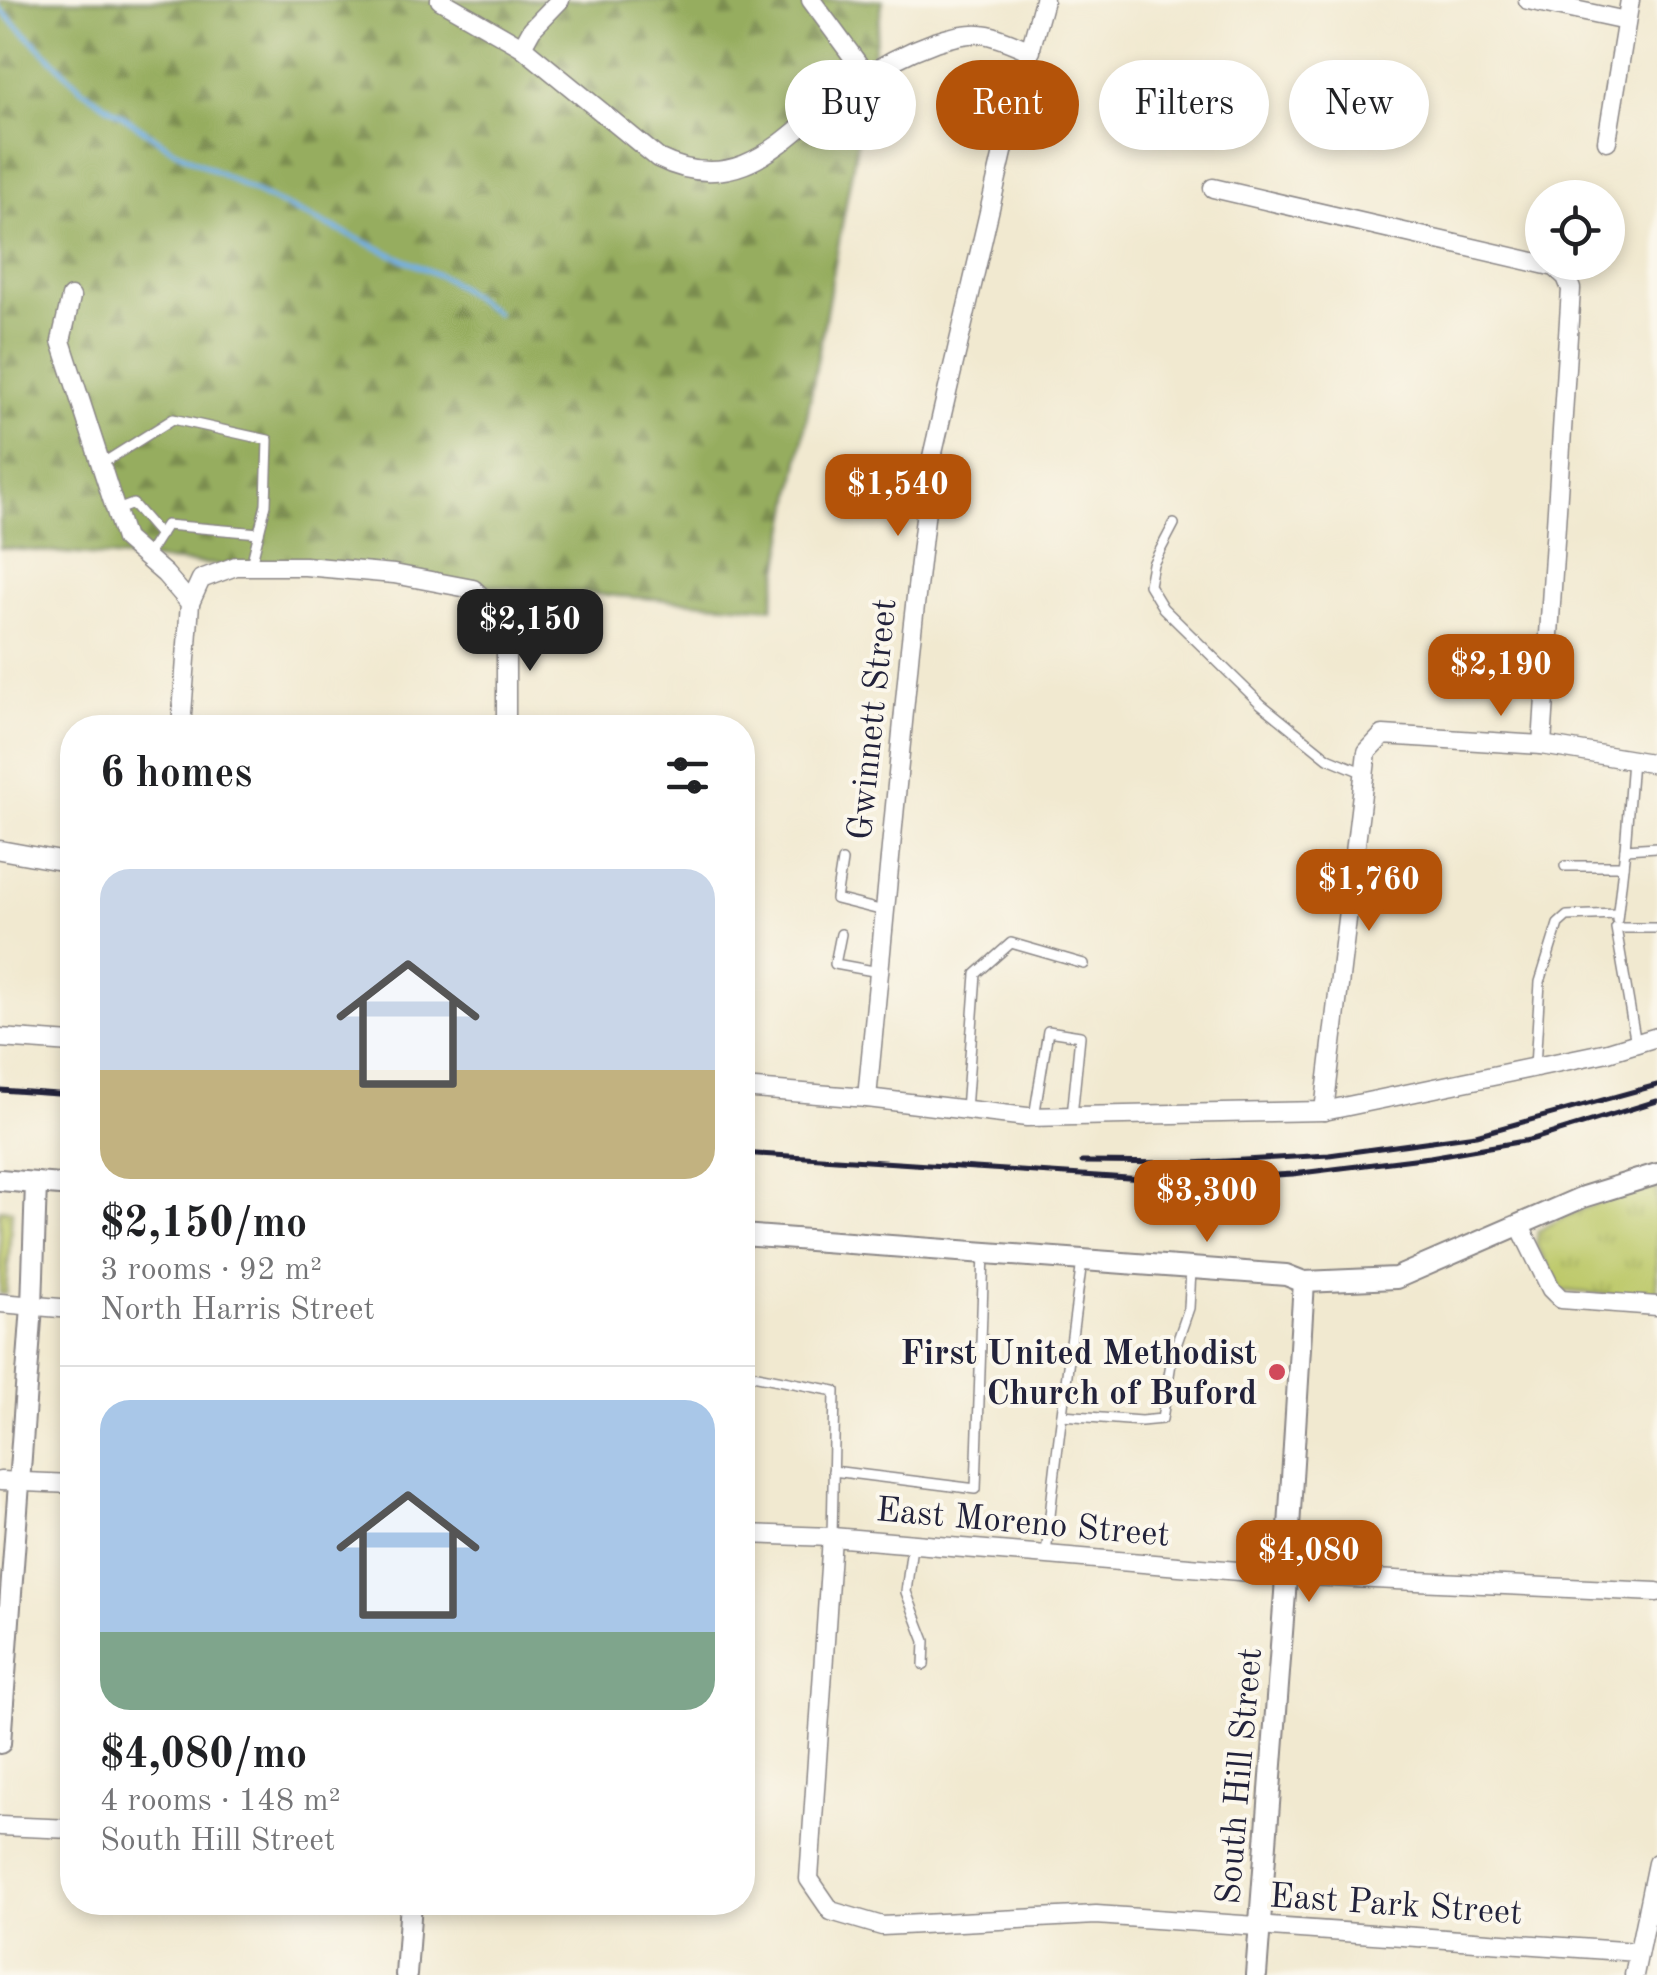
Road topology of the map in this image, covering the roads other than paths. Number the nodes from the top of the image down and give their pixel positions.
1 (440, 0) edge
2 (560, 0) edge
3 (811, 0) edge
4 (1044, 0) edge
5 (1528, 0) edge
6 (1630, 0) edge
7 (1626, 21) junction
8 (522, 47) junction
9 (1032, 51) junction
10 (855, 60) edge
11 (896, 60) edge
12 (785, 141) edge
13 (1607, 141) dead end
14 (1213, 188) dead end
15 (71, 298) dead end
16 (103, 463) junction
17 (117, 510) junction
18 (1174, 524) dead end
19 (259, 533) junction
20 (160, 535) junction
21 (145, 558) junction
22 (251, 566) junction
23 (190, 603) junction
24 (182, 715) edge
25 (506, 715) edge
26 (1542, 745) junction
27 (1632, 760) junction
28 (1657, 764) edge
29 (1364, 773) junction
30 (1625, 848) junction
31 (1657, 848) edge
32 (0, 850) edge
33 (60, 861) edge
34 (842, 861) dead end
35 (1565, 866) dead end
36 (1623, 866) junction
37 (884, 911) junction
38 (1617, 914) junction
39 (1616, 928) junction
40 (1657, 928) edge
41 (840, 934) dead end
42 (1084, 964) dead end
43 (878, 972) junction
44 (0, 1038) edge
45 (1657, 1038) edge
46 (60, 1042) edge
47 (1636, 1044) junction
48 (1535, 1067) junction
49 (755, 1089) edge
50 (866, 1098) junction
51 (966, 1110) junction
52 (1324, 1111) junction
53 (1072, 1116) junction
54 (1034, 1117) junction
55 (1657, 1174) edge
56 (0, 1180) edge
57 (36, 1184) junction
58 (60, 1185) edge
59 (1520, 1224) junction
60 (755, 1236) edge
61 (984, 1253) junction
62 (1082, 1260) junction
63 (1191, 1269) junction
64 (1304, 1282) junction
65 (0, 1303) edge
66 (32, 1306) junction
67 (1657, 1306) edge
68 (60, 1307) edge
69 (755, 1376) edge
70 (1062, 1414) junction
71 (833, 1471) junction
72 (10, 1481) edge
73 (60, 1483) edge
74 (755, 1534) edge
75 (832, 1537) junction
76 (912, 1546) junction
77 (1046, 1556) junction
78 (1286, 1575) junction
79 (1657, 1592) edge
80 (924, 1665) dead end
81 (0, 1743) edge
82 (0, 1826) edge
83 (60, 1828) edge
84 (1657, 1863) edge
85 (410, 1915) edge
86 (1258, 1926) junction
87 (1637, 1952) junction
88 (406, 1975) edge
89 (1256, 1975) edge
90 (1634, 1975) edge

1 - 8 street
2 - 8 street
3 - 10 street
4 - 9 street, Gwinnett Street
5 - 7 street
6 - 7 street
7 - 13 street
8 - 12 street
9 - 11 street
9 - 37 street, Gwinnett Street
14 - 26 street
15 - 16 street
16 - 17 street
16 - 19 lane
17 - 20 lane
17 - 21 street
18 - 29 lane
19 - 20 lane
19 - 22 lane
20 - 21 lane
21 - 23 street
22 - 23 street
22 - 25 street
23 - 24 street
26 - 27 street
26 - 29 street
27 - 28 street
27 - 30 lane
29 - 52 street
30 - 31 lane
30 - 36 lane
32 - 33 street
34 - 37 lane
35 - 36 lane
36 - 38 lane
37 - 43 street, Gwinnett Street
38 - 39 lane
38 - 48 lane
39 - 40 lane
39 - 47 lane
41 - 43 lane
42 - 51 lane
43 - 50 street, Gwinnett Street
44 - 46 street
45 - 47 street
47 - 48 street
48 - 52 street
49 - 50 street
50 - 51 street
51 - 54 street
52 - 53 street
53 - 54 street
53 - 54 lane
55 - 59 street
56 - 57 street
57 - 58 street
57 - 66 street
59 - 64 street
59 - 67 street
60 - 61 street
61 - 62 street
61 - 71 lane
62 - 63 street
62 - 70 lane
63 - 64 street
63 - 70 lane
64 - 78 street, South Hill Street
65 - 66 street
66 - 68 street
66 - 72 street
69 - 71 lane
70 - 77 lane
71 - 75 lane
72 - 73 street
72 - 81 street
74 - 75 street, East Moreno Street
75 - 76 street, East Moreno Street
75 - 86 street, East Park Street
76 - 77 street, East Moreno Street
76 - 80 lane
77 - 78 street, East Moreno Street
78 - 79 street, East Moreno Street
78 - 86 street, South Hill Street
82 - 83 street
84 - 87 street
85 - 88 street
86 - 87 street, East Park Street
86 - 89 street, South Hill Street
87 - 90 street

